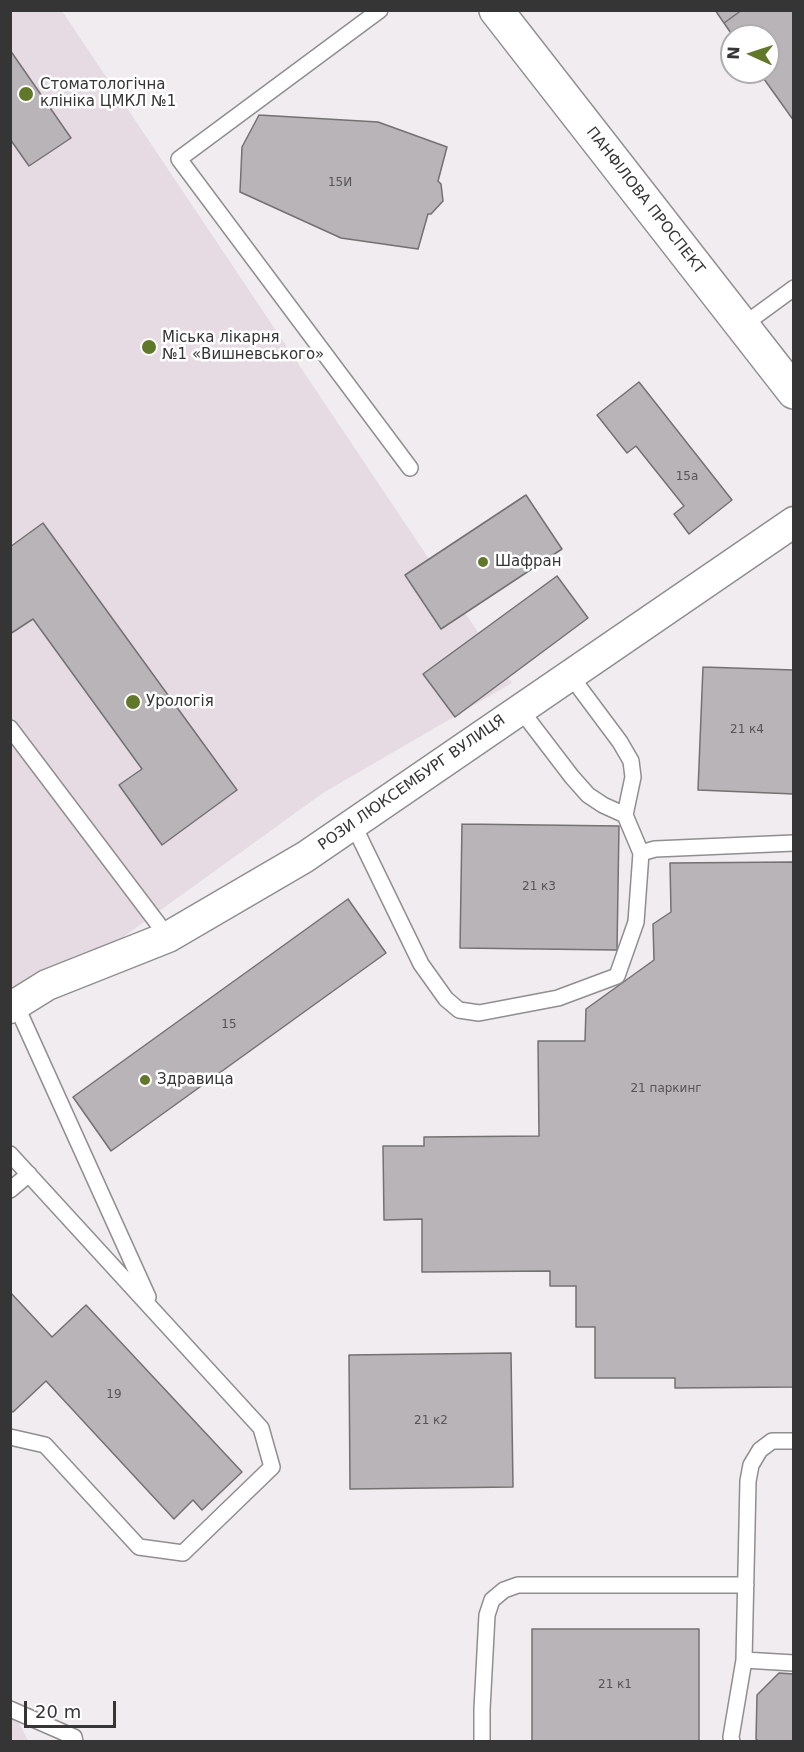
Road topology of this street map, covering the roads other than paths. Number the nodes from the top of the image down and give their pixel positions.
1 (380, 10) edge
2 (496, 10) edge
3 (794, 288) edge
4 (742, 326) junction
5 (794, 392) edge
6 (410, 468) dead end
7 (794, 522) edge
8 (570, 675) junction
9 (520, 709) junction
10 (10, 728) edge
11 (625, 815) junction
12 (353, 824) junction
13 (794, 843) edge
14 (641, 853) junction
15 (168, 937) junction
16 (13, 1007) edge
17 (10, 1154) edge
18 (29, 1174) junction
19 (10, 1190) edge
20 (155, 1311) junction
21 (10, 1437) edge
22 (794, 1441) edge
23 (746, 1585) junction
24 (744, 1660) junction
25 (794, 1663) edge
26 (10, 1709) edge
27 (75, 1742) edge
28 (482, 1742) edge
29 (732, 1742) edge

1 - 6 lane
2 - 4 main road, ПАНФІЛОВА ПРОСПЕКТ
3 - 4 lane
4 - 5 main road, ПАНФІЛОВА ПРОСПЕКТ
7 - 8 street, РОЗИ ЛЮКСЕМБУРГ ВУЛИЦЯ
8 - 9 street, РОЗИ ЛЮКСЕМБУРГ ВУЛИЦЯ
8 - 11 lane
9 - 11 lane
9 - 12 street, РОЗИ ЛЮКСЕМБУРГ ВУЛИЦЯ
10 - 15 lane
11 - 14 lane
12 - 14 lane
12 - 15 street, РОЗИ ЛЮКСЕМБУРГ ВУЛИЦЯ
13 - 14 lane
15 - 16 street, РОЗИ ЛЮКСЕМБУРГ ВУЛИЦЯ
16 - 20 lane
17 - 18 lane
18 - 19 lane
18 - 20 lane
20 - 21 lane
22 - 23 lane
23 - 24 lane
23 - 28 lane
24 - 25 lane
24 - 29 lane
26 - 27 lane

